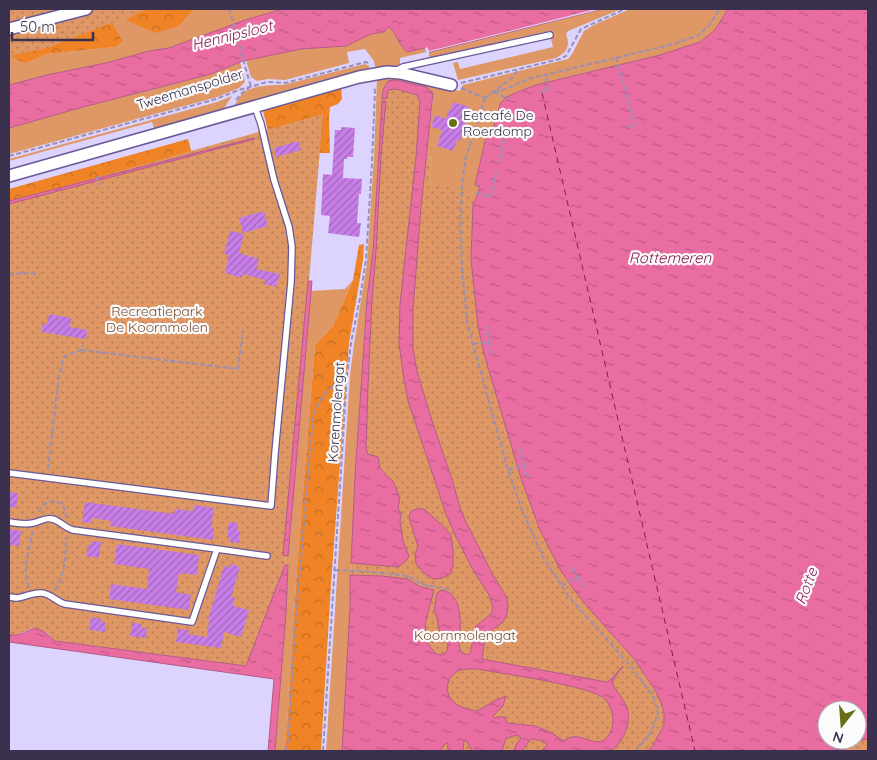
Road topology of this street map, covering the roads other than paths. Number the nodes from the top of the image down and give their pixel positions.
1 (86, 9) edge
2 (9, 29) edge
3 (550, 36) dead end
4 (394, 72) junction
5 (451, 85) road end
6 (255, 107) junction
7 (9, 176) edge
8 (9, 472) edge
9 (9, 522) edge
10 (217, 549) junction
11 (266, 556) dead end
12 (9, 597) edge

1 - 2 street
3 - 4 lane
4 - 5 street
4 - 6 street
6 - 7 street
6 - 8 lane
9 - 10 lane
10 - 11 lane
10 - 12 lane

